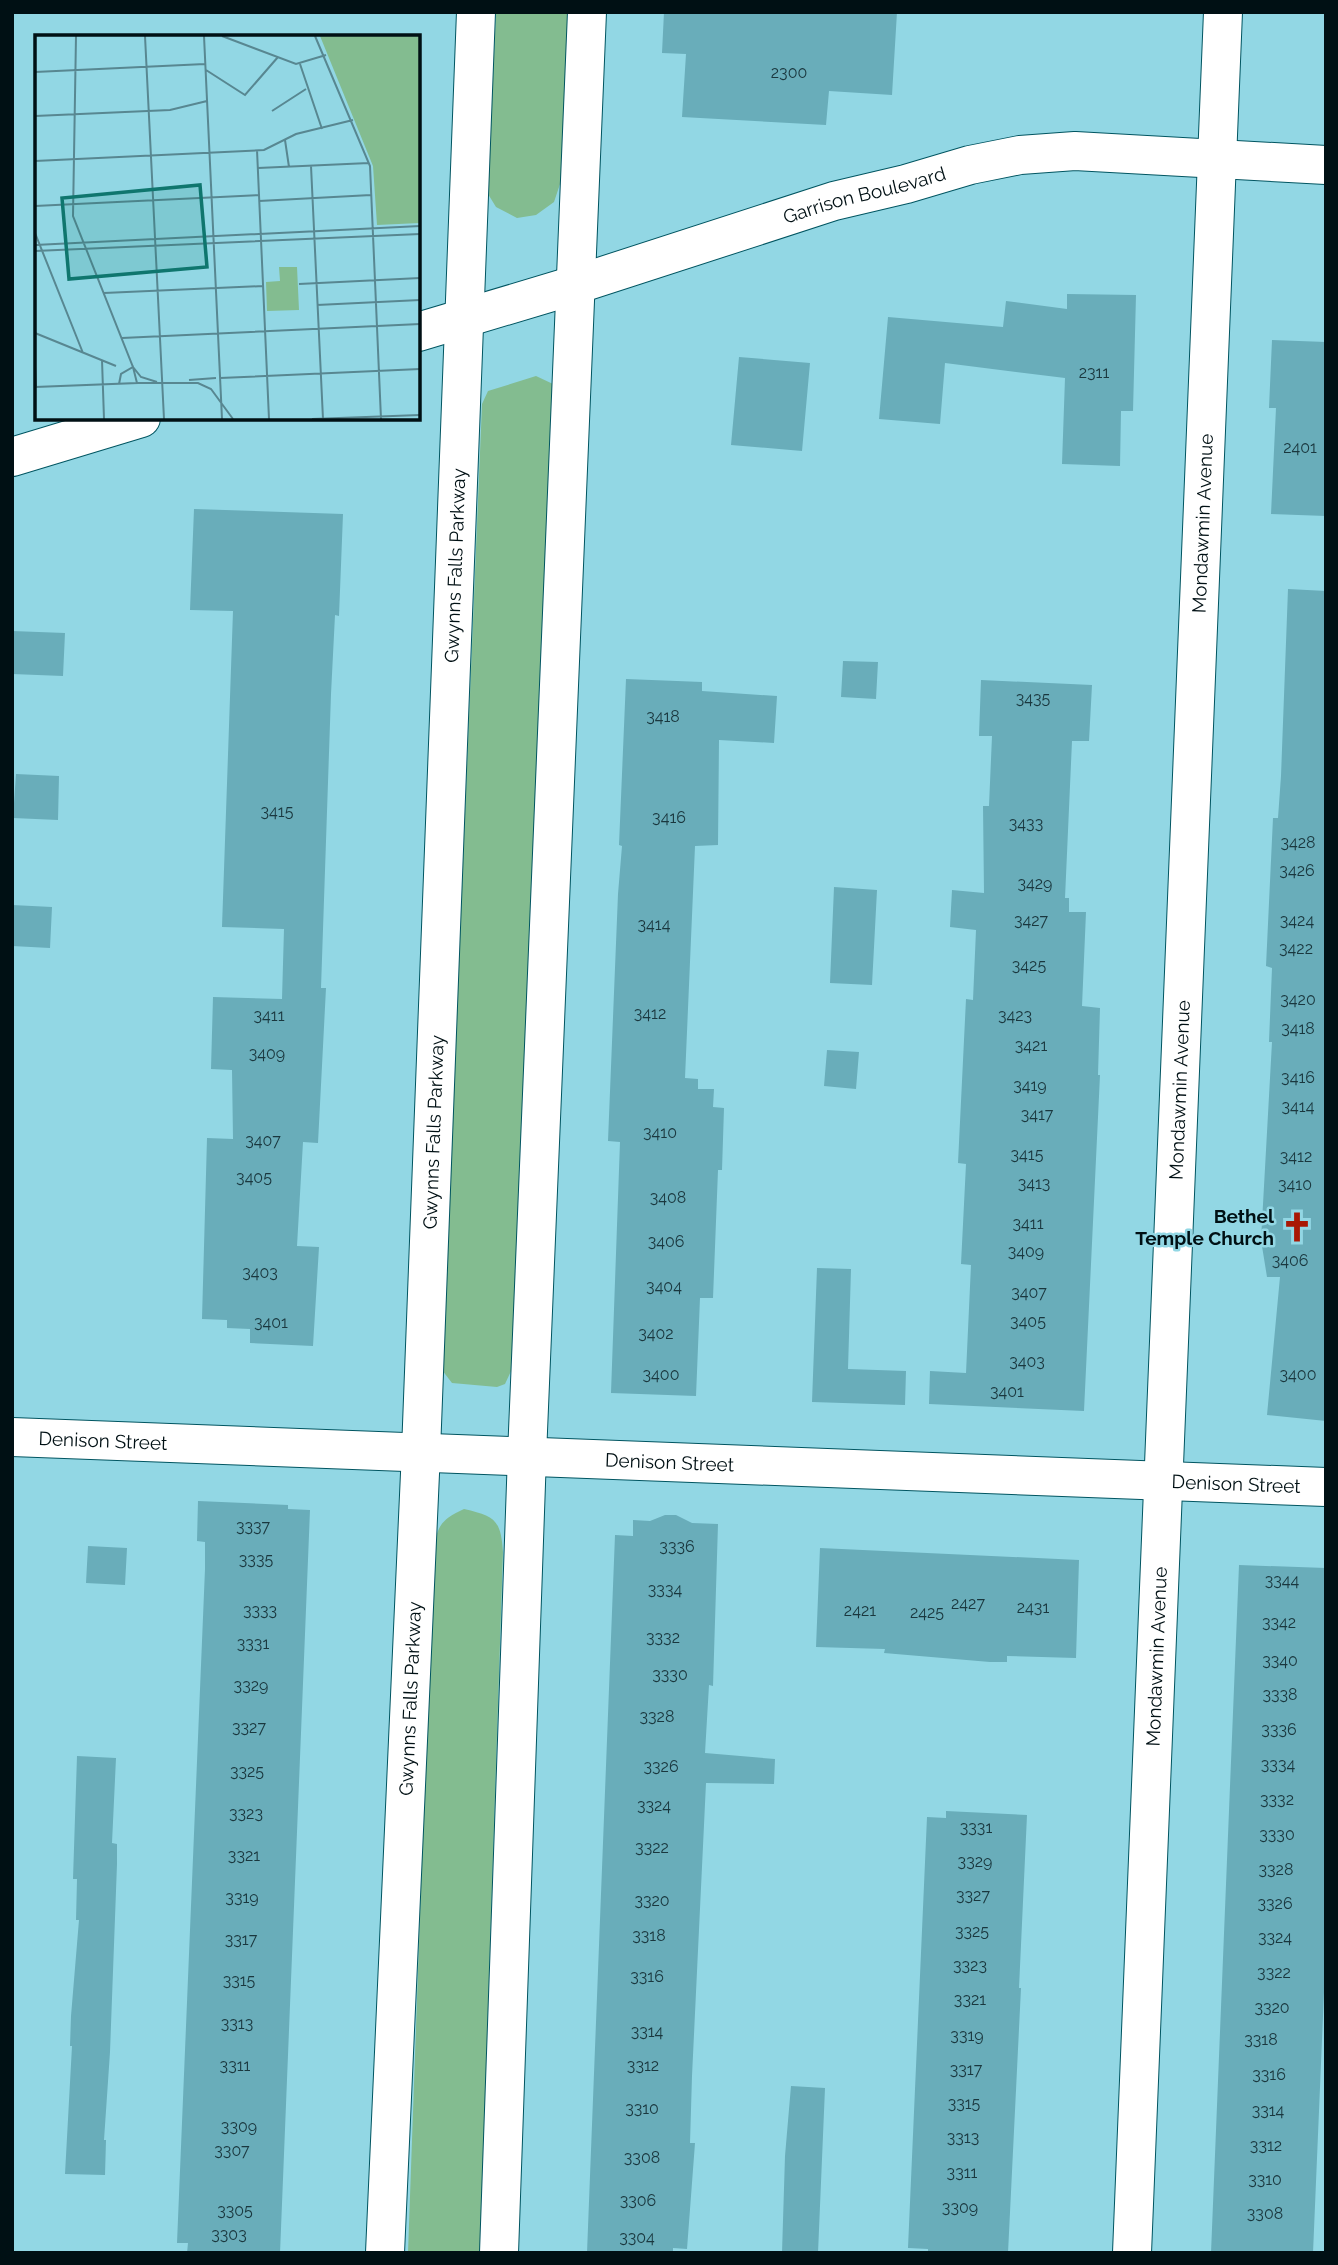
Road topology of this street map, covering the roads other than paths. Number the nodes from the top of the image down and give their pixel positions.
1 (476, 12) edge
2 (587, 12) edge
3 (1223, 12) edge
4 (1217, 158) junction
5 (1326, 165) edge
6 (575, 285) junction
7 (462, 318) junction
8 (420, 331) edge
9 (134, 420) edge
10 (12, 457) edge
11 (12, 1437) edge
12 (421, 1451) junction
13 (527, 1455) junction
14 (1163, 1480) junction
15 (1326, 1486) edge
16 (385, 2253) edge
17 (499, 2253) edge
18 (1132, 2253) edge

1 - 7 main road, Gwynns Falls Parkway
2 - 6 main road
3 - 4 main road, Mondawmin Avenue
4 - 5 main road, Garrison Boulevard
4 - 6 main road, Garrison Boulevard
4 - 14 main road, Mondawmin Avenue
6 - 7 main road, Garrison Boulevard
6 - 13 main road
7 - 8 main road, Garrison Boulevard
7 - 12 main road, Gwynns Falls Parkway
9 - 10 main road
11 - 12 main road, Denison Street
12 - 13 main road, Denison Street
12 - 16 main road, Gwynns Falls Parkway
13 - 14 main road, Denison Street
13 - 17 main road
14 - 15 main road, Denison Street
14 - 18 main road, Mondawmin Avenue

